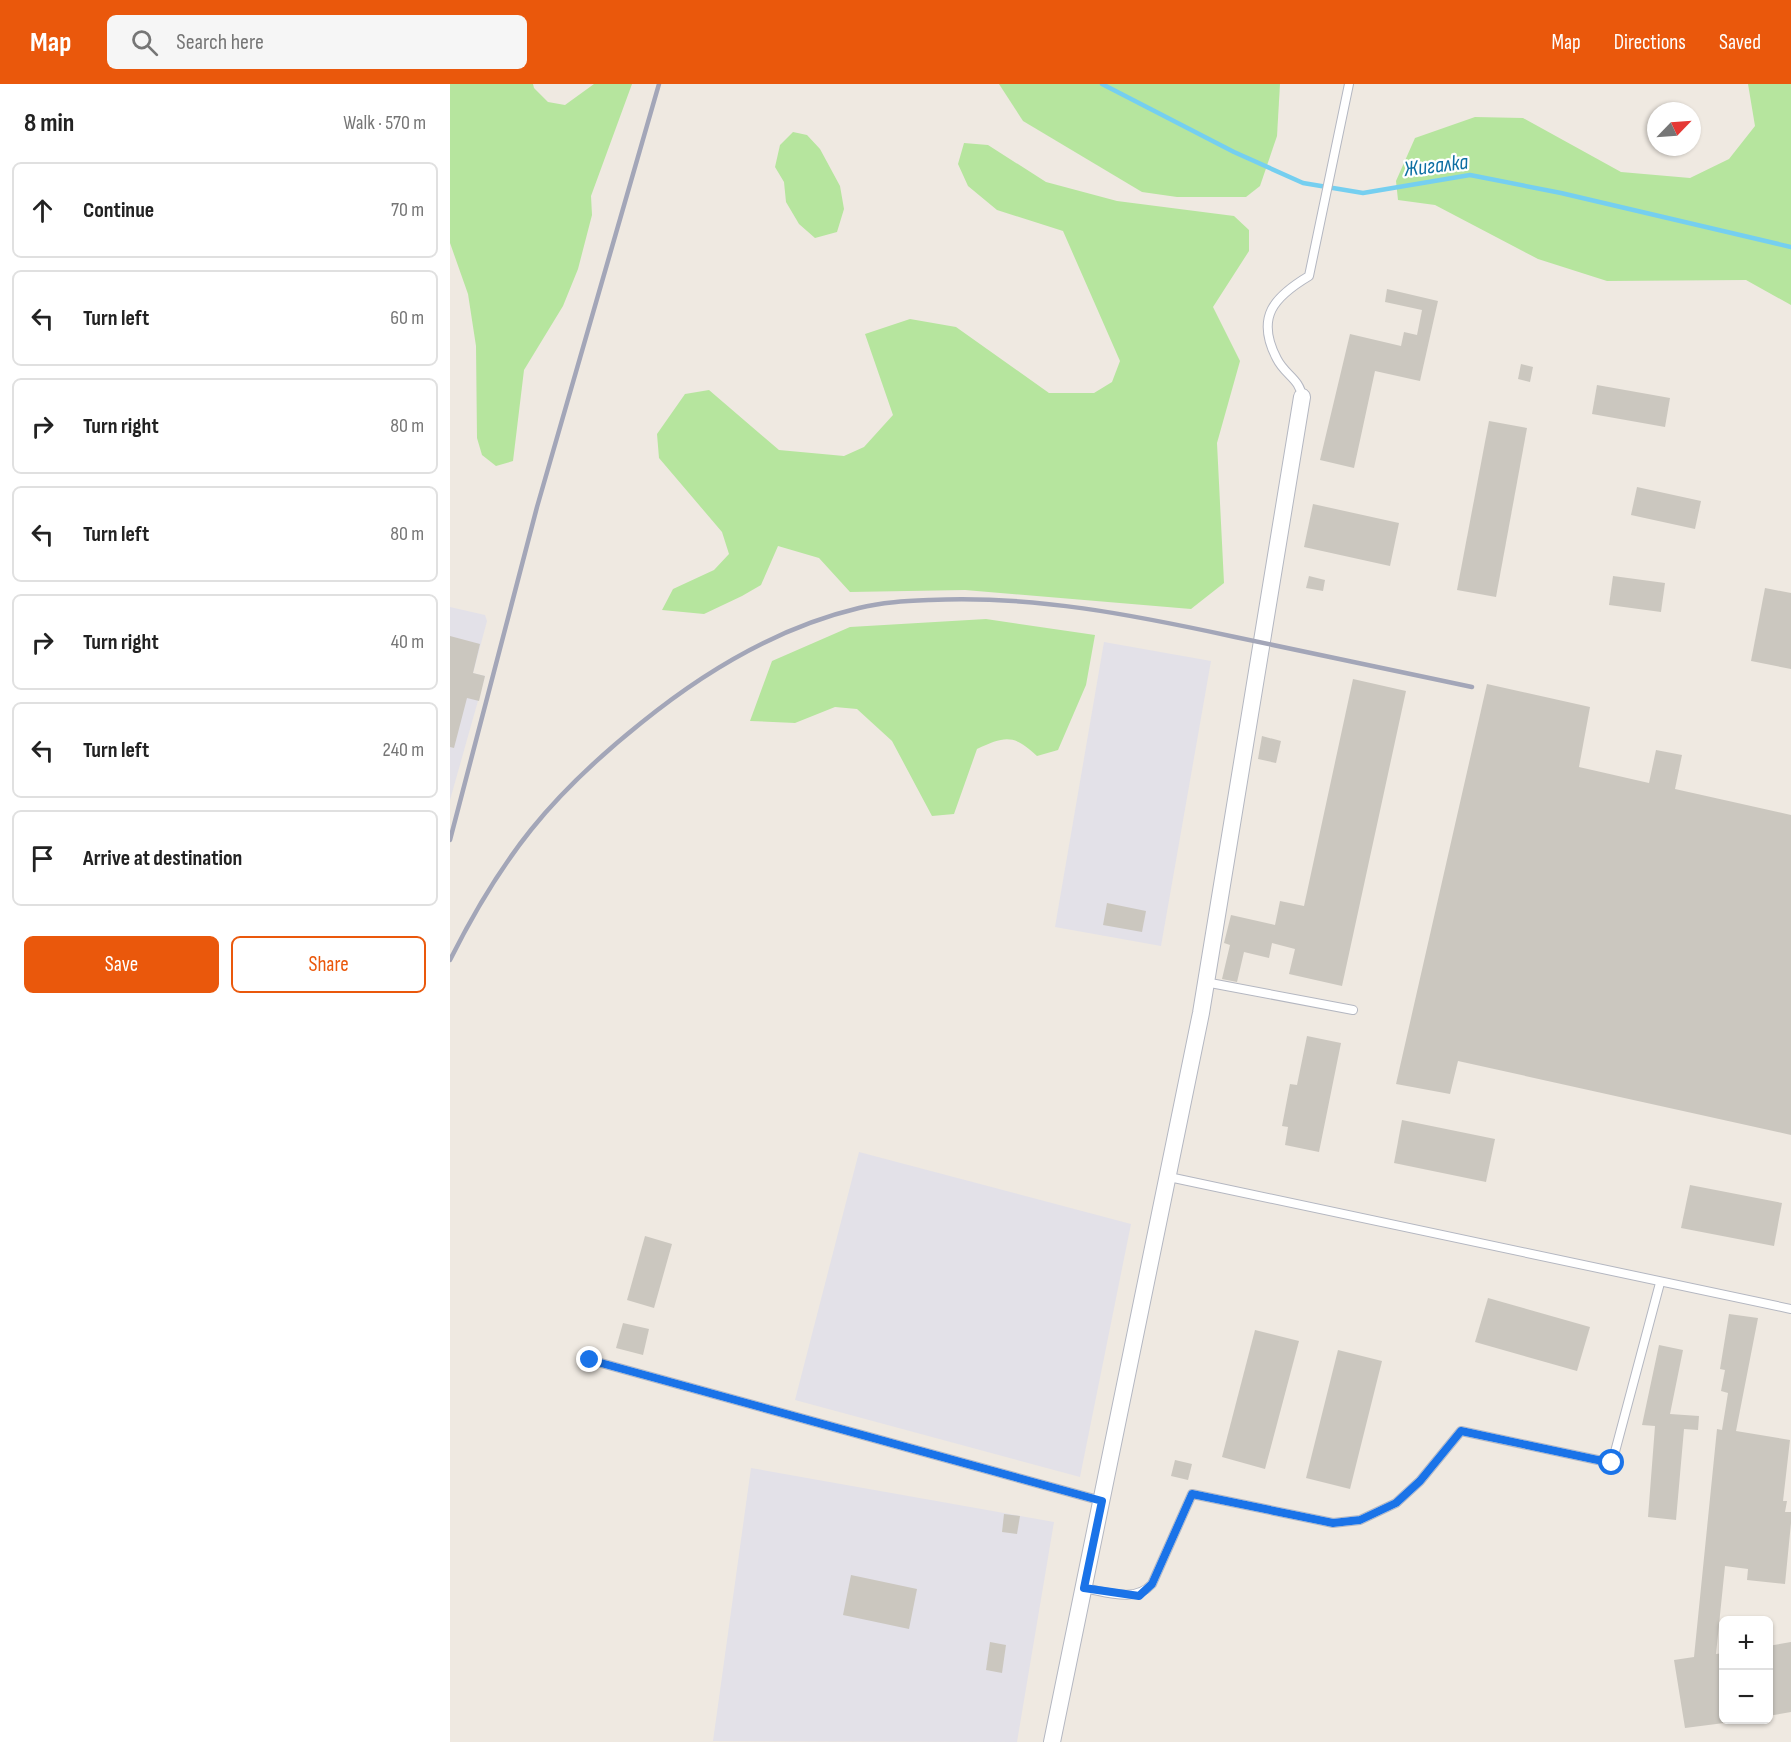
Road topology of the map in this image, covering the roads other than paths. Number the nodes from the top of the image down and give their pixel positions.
1 (1349, 84) edge
2 (1302, 397) joint
3 (1205, 982) junction
4 (1353, 1010) dead end
5 (1168, 1177) junction
6 (1660, 1282) junction
7 (1791, 1309) edge
8 (590, 1360) dead end
9 (1102, 1501) junction
10 (1084, 1588) junction
11 (1052, 1742) edge

1 - 2 lane
2 - 3 street
3 - 4 lane
3 - 5 street
5 - 6 lane
5 - 9 street
6 - 7 lane
6 - 10 lane
8 - 9 lane
9 - 10 street
10 - 11 street

